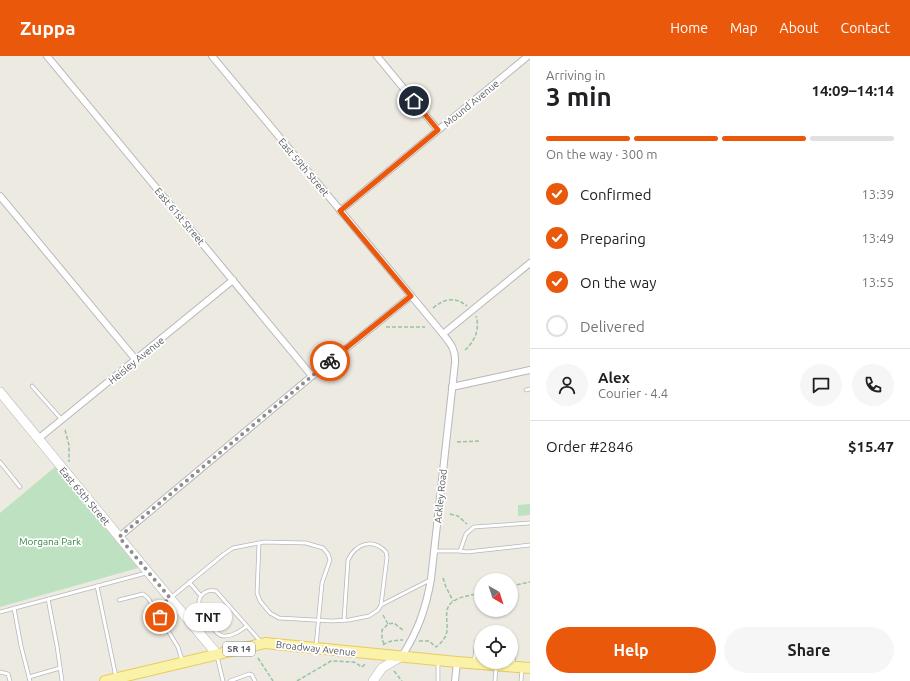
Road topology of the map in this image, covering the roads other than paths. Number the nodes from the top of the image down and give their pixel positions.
1 (47, 56) edge
2 (212, 56) edge
3 (376, 56) edge
4 (528, 56) edge
5 (438, 130) junction
6 (0, 196) edge
7 (340, 211) junction
8 (530, 263) edge
9 (233, 280) junction
10 (411, 296) junction
11 (443, 334) junction
12 (136, 360) junction
13 (530, 370) edge
14 (312, 376) junction
15 (32, 386) dead end
16 (452, 387) junction
17 (2, 397) edge
18 (62, 420) junction
19 (38, 439) junction
20 (0, 462) edge
21 (20, 487) dead end
22 (530, 523) edge
23 (119, 537) junction
24 (259, 543) junction
25 (530, 546) edge
26 (434, 551) junction
27 (460, 551) junction
28 (148, 572) junction
29 (431, 579) junction
30 (189, 582) junction
31 (97, 586) junction
32 (201, 596) junction
33 (170, 598) junction
34 (48, 599) junction
35 (119, 600) dead end
36 (381, 604) junction
37 (14, 608) junction
38 (156, 610) junction
39 (0, 612) edge
40 (318, 620) junction
41 (344, 620) junction
42 (247, 626) junction
43 (262, 643) junction
44 (315, 648) junction
45 (217, 654) junction
46 (402, 656) junction
47 (518, 656) edge
48 (438, 660) junction
49 (183, 662) junction
50 (457, 662) junction
51 (474, 663) edge
52 (522, 667) edge
53 (60, 668) junction
54 (496, 669) edge
55 (0, 672) edge
56 (438, 676) junction
57 (30, 677) junction
58 (119, 679) edge
59 (10, 681) edge
60 (30, 681) edge
61 (62, 681) edge
62 (105, 681) edge
63 (223, 681) edge
64 (230, 681) edge
65 (256, 681) edge
66 (374, 681) edge
67 (434, 681) edge
68 (438, 681) edge
69 (455, 681) edge
70 (495, 681) edge
71 (521, 681) edge

1 - 9 street, East 61st Street
2 - 7 street, East 59th Street
3 - 5 street
4 - 5 street, Mound Avenue
5 - 7 street, Mound Avenue
6 - 12 street
7 - 10 street, East 59th Street
8 - 11 street
9 - 12 street, Heisley Avenue
9 - 14 street, East 61st Street
10 - 11 street, East 59th Street
10 - 14 street
11 - 16 street, Ackley Road
12 - 18 street, Heisley Avenue
13 - 16 street
14 - 23 street
15 - 18 lane
16 - 26 street, Ackley Road
17 - 19 street, East 65th Street
18 - 19 street, Heisley Avenue
19 - 23 street, East 65th Street
20 - 21 lane
22 - 27 lane
23 - 28 street, East 65th Street
24 - 30 lane
24 - 40 lane
24 - 40 lane
25 - 27 lane
26 - 27 lane
26 - 29 street, Ackley Road
28 - 31 lane
28 - 33 street, East 65th Street
29 - 36 lane
29 - 46 street, Ackley Road
30 - 32 lane
30 - 33 lane
31 - 34 lane
31 - 58 lane
32 - 42 lane
32 - 42 lane
33 - 38 lane
33 - 45 street, East 65th Street
34 - 37 lane
34 - 53 lane
35 - 38 lane
36 - 41 lane
36 - 41 lane
37 - 39 lane
37 - 57 lane
38 - 49 lane
40 - 41 lane
40 - 44 lane
42 - 43 lane
43 - 44 main road, Broadway Avenue / SR 14
43 - 45 main road, Broadway Avenue / SR 14
44 - 46 main road, Broadway Avenue / SR 14
45 - 49 main road, Broadway Avenue / SR 14
45 - 63 lane
46 - 48 main road, Broadway Avenue / SR 14
46 - 66 street
47 - 52 lane
48 - 50 main road, Broadway Avenue / SR 14
48 - 56 lane
49 - 58 main road, Broadway Avenue / SR 14
50 - 51 main road, Broadway Avenue / SR 14
50 - 69 street
52 - 71 lane
53 - 57 lane
53 - 61 lane
54 - 70 lane
55 - 59 lane
56 - 67 lane
56 - 68 lane
57 - 60 lane
58 - 62 main road, Broadway Avenue / SR 14
64 - 65 lane

